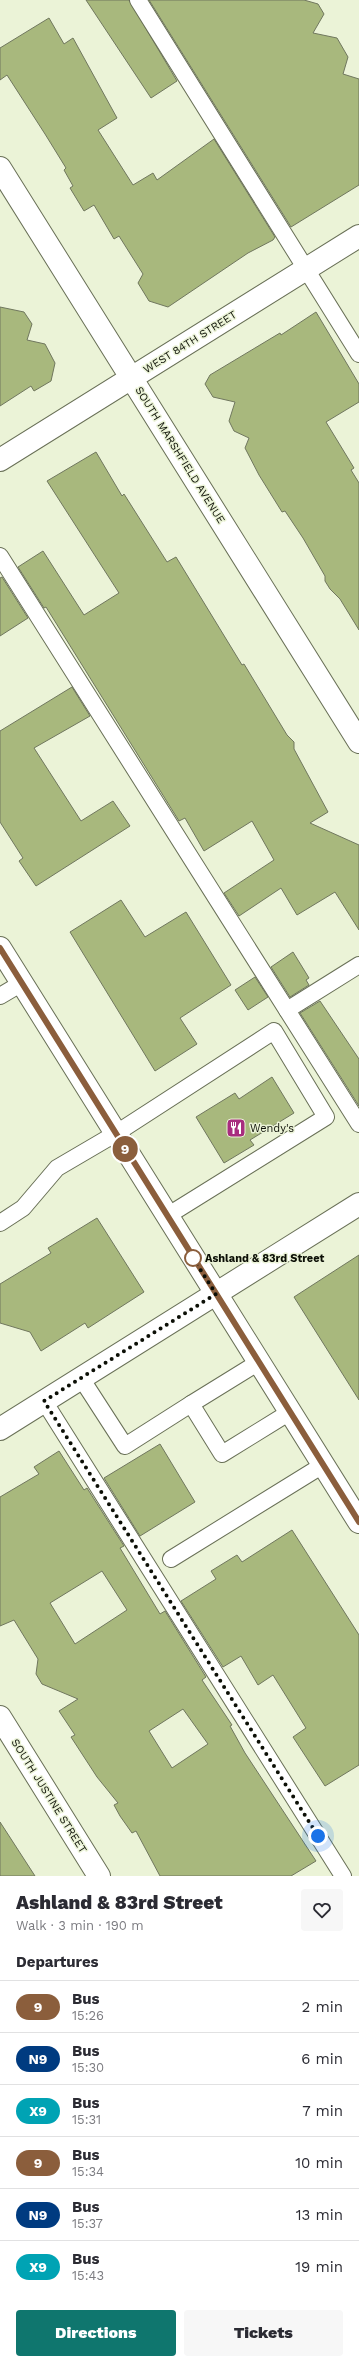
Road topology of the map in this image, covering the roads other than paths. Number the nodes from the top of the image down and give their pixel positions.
1 (138, 0) edge
2 (0, 168) edge
3 (359, 236) edge
4 (306, 269) junction
5 (359, 354) edge
6 (132, 378) junction
7 (0, 460) edge
8 (0, 556) edge
9 (359, 742) edge
10 (0, 948) edge
11 (359, 965) edge
12 (22, 983) junction
13 (0, 996) edge
14 (287, 1010) junction
15 (359, 1124) edge
16 (115, 1134) junction
17 (359, 1204) edge
18 (167, 1216) junction
19 (0, 1223) edge
20 (216, 1294) junction
21 (259, 1362) junction
22 (80, 1378) junction
23 (44, 1401) junction
24 (191, 1404) junction
25 (290, 1412) junction
26 (0, 1429) edge
27 (323, 1465) junction
28 (359, 1522) edge
29 (171, 1559) dead end
30 (0, 1717) edge
31 (99, 1876) edge
32 (343, 1876) edge

1 - 4 lane
2 - 6 street, SOUTH MARSHFIELD AVENUE
3 - 4 street, WEST 84TH STREET
4 - 5 lane
4 - 6 street, WEST 84TH STREET
6 - 7 street, WEST 84TH STREET
6 - 9 street, SOUTH MARSHFIELD AVENUE
8 - 14 lane
10 - 12 street
11 - 14 lane
12 - 13 lane
12 - 16 street
14 - 15 lane
16 - 18 street
16 - 18 lane
16 - 19 lane
17 - 20 street
18 - 20 street
20 - 21 street
20 - 22 street
21 - 24 lane
21 - 25 street
22 - 23 street
22 - 24 lane
23 - 26 street
23 - 32 lane
24 - 25 lane
25 - 27 street
27 - 28 street
27 - 29 lane
30 - 31 street, SOUTH JUSTINE STREET

